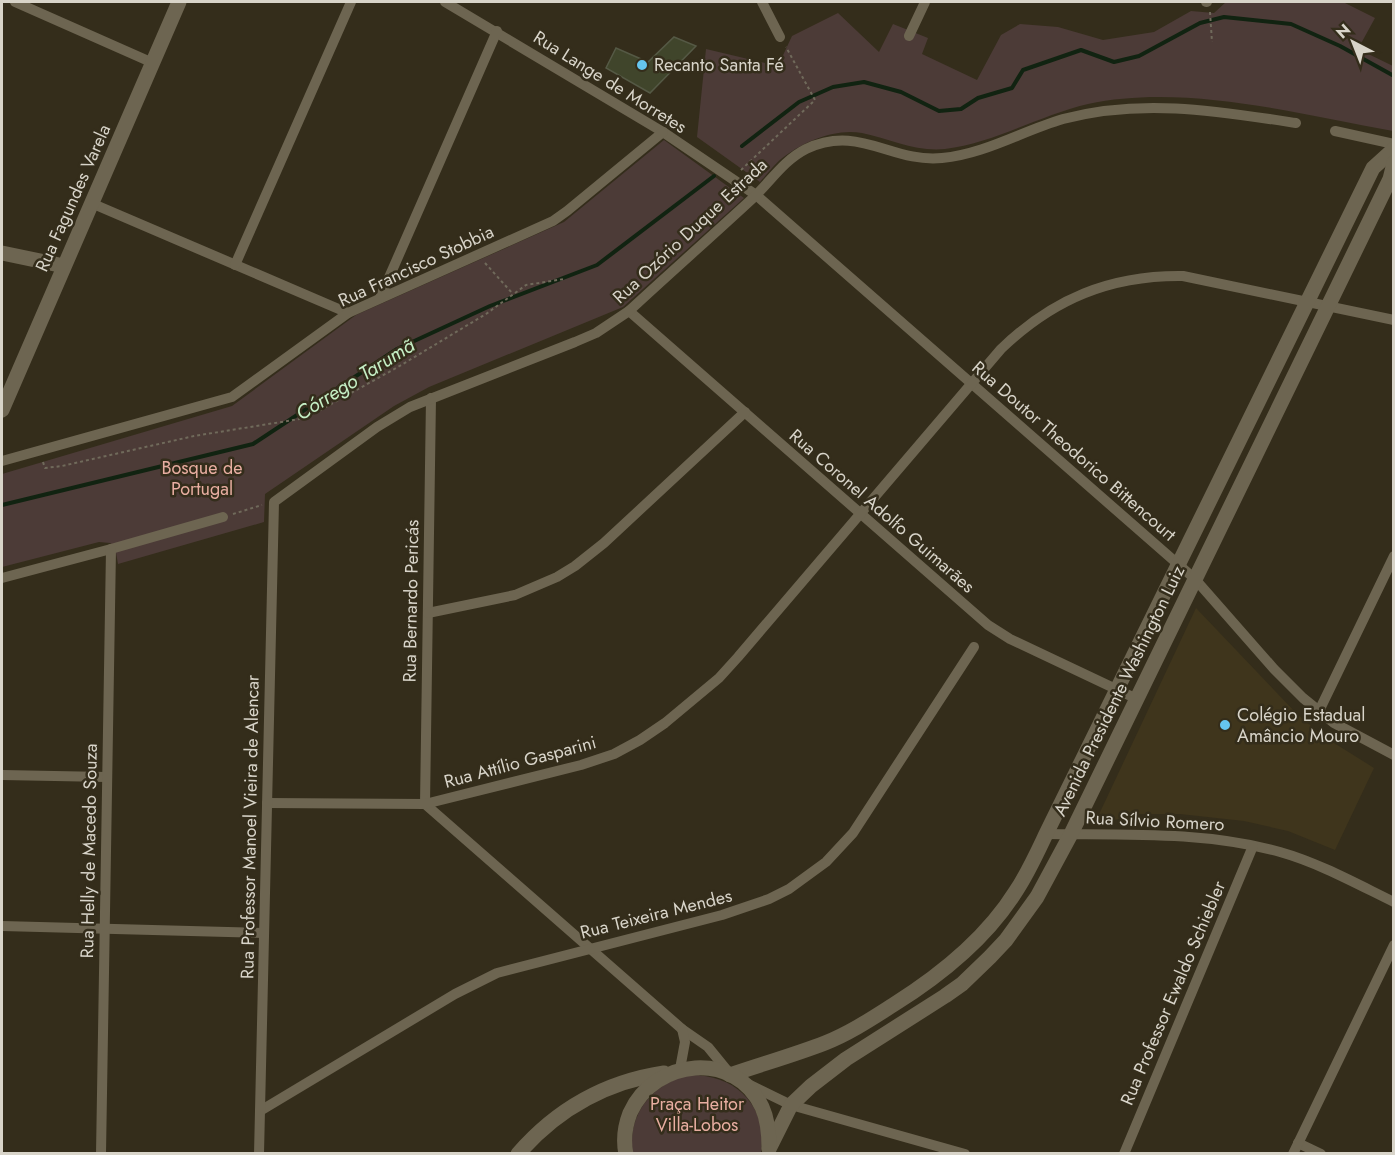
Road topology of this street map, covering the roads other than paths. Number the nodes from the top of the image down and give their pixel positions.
1 (15, 2) edge
2 (179, 2) edge
3 (351, 2) edge
4 (445, 2) edge
5 (762, 2) edge
6 (926, 2) edge
7 (497, 31) junction
8 (909, 36) dead end
9 (780, 38) road end
10 (153, 63) junction
11 (1296, 123) dead end
12 (1335, 131) dead end
13 (663, 132) junction
14 (1394, 144) edge
15 (1394, 149) edge
16 (1394, 163) edge
17 (756, 195) junction
18 (92, 203) junction
19 (2, 252) edge
20 (235, 265) junction
21 (64, 266) junction
22 (380, 298) junction
23 (1307, 302) junction
24 (1328, 306) junction
25 (629, 311) junction
26 (348, 313) junction
27 (1394, 320) edge
28 (971, 383) junction
29 (431, 398) junction
30 (2, 410) edge
31 (745, 412) junction
32 (2, 461) edge
33 (274, 502) joint
34 (861, 514) junction
35 (223, 517) road end
36 (111, 549) junction
37 (1394, 556) edge
38 (1178, 564) junction
39 (2, 578) edge
40 (1195, 579) junction
41 (428, 613) junction
42 (974, 647) dead end
43 (1117, 689) junction
44 (1137, 699) junction
45 (1319, 711) junction
46 (1394, 755) edge
47 (2, 775) edge
48 (107, 777) junction
49 (267, 803) junction
50 (425, 804) junction
51 (1047, 834) junction
52 (1071, 834) junction
53 (1253, 846) junction
54 (1394, 902) edge
55 (2, 926) edge
56 (105, 929) junction
57 (264, 933) junction
58 (1394, 945) edge
59 (590, 948) junction
60 (682, 1029) junction
61 (676, 1070) junction
62 (730, 1075) junction
63 (791, 1105) junction
64 (260, 1111) junction
65 (1295, 1148) edge
66 (768, 1151) edge
67 (101, 1154) edge
68 (259, 1154) edge
69 (518, 1154) edge
70 (626, 1154) edge
71 (965, 1154) edge
72 (1124, 1154) edge
73 (1321, 1154) edge

1 - 10 street
2 - 10 street, Rua Fagundes Varela
3 - 20 street
4 - 7 street, Rua Lange de Morretes
5 - 9 street
6 - 8 street
7 - 13 street, Rua Lange de Morretes
7 - 22 street
10 - 18 street, Rua Fagundes Varela
11 - 17 street, Rua Ozório Duque Estrada
12 - 14 street
13 - 17 street, Rua Lange de Morretes
13 - 22 street, Rua Francisco Stobbia
15 - 23 street, Avenida Presidente Washington Luiz
16 - 24 street, Avenida Presidente Washington Luiz
17 - 25 street, Rua Ozório Duque Estrada
17 - 28 street, Rua Doutor Theodorico Bittencourt
18 - 20 street
18 - 21 street, Rua Fagundes Varela
19 - 21 street
20 - 26 street
21 - 30 street, Rua Fagundes Varela
22 - 26 street, Rua Francisco Stobbia
23 - 24 street, Rua Attílio Gasparini
23 - 28 street, Rua Attílio Gasparini
23 - 38 street, Avenida Presidente Washington Luiz
24 - 27 street, Rua Attílio Gasparini
24 - 40 street, Avenida Presidente Washington Luiz
25 - 29 street, Rua Ozório Duque Estrada
25 - 31 street, Rua Coronel Adolfo Guimarães
26 - 32 street, Rua Francisco Stobbia
28 - 34 street, Rua Attílio Gasparini
28 - 38 street, Rua Doutor Theodorico Bittencourt
29 - 33 street, Rua Ozório Duque Estrada
29 - 41 street, Rua Bernardo Pericás
31 - 34 street, Rua Coronel Adolfo Guimarães
31 - 41 street
33 - 49 street, Rua Professor Manoel Vieira de Alencar
34 - 43 street, Rua Coronel Adolfo Guimarães
34 - 50 street, Rua Attílio Gasparini
35 - 36 street
36 - 39 street
36 - 48 street, Rua Helly de Macedo Souza
37 - 45 street
38 - 40 street, Rua Doutor Theodorico Bittencourt
38 - 43 street, Avenida Presidente Washington Luiz
40 - 44 street, Avenida Presidente Washington Luiz
40 - 45 street, Rua Doutor Theodorico Bittencourt
41 - 50 street, Rua Bernardo Pericás
42 - 59 street, Rua Teixeira Mendes
43 - 44 street, Rua Coronel Adolfo Guimarães
43 - 51 street, Avenida Presidente Washington Luiz
44 - 52 street, Avenida Presidente Washington Luiz
45 - 46 street, Rua Doutor Theodorico Bittencourt
47 - 48 street
48 - 56 street, Rua Helly de Macedo Souza
49 - 50 street, Rua Attílio Gasparini
49 - 57 street, Rua Professor Manoel Vieira de Alencar
50 - 59 street
51 - 52 street, Rua Sílvio Romero
51 - 62 street, Avenida Presidente Washington Luiz
52 - 53 street, Rua Sílvio Romero
52 - 63 street, Avenida Presidente Washington Luiz
53 - 54 street, Rua Sílvio Romero
53 - 72 street, Rua Professor Ewaldo Schiebler
55 - 56 street
56 - 57 street
56 - 67 street, Rua Helly de Macedo Souza
57 - 64 street, Rua Professor Manoel Vieira de Alencar
58 - 65 street
59 - 60 street
59 - 64 street, Rua Teixeira Mendes
60 - 61 street
60 - 62 street
61 - 62 street
61 - 69 street
61 - 70 street
62 - 63 street
62 - 66 street
63 - 66 street, Avenida Presidente Washington Luiz
63 - 71 street
64 - 68 street, Rua Professor Manoel Vieira de Alencar
65 - 73 street

